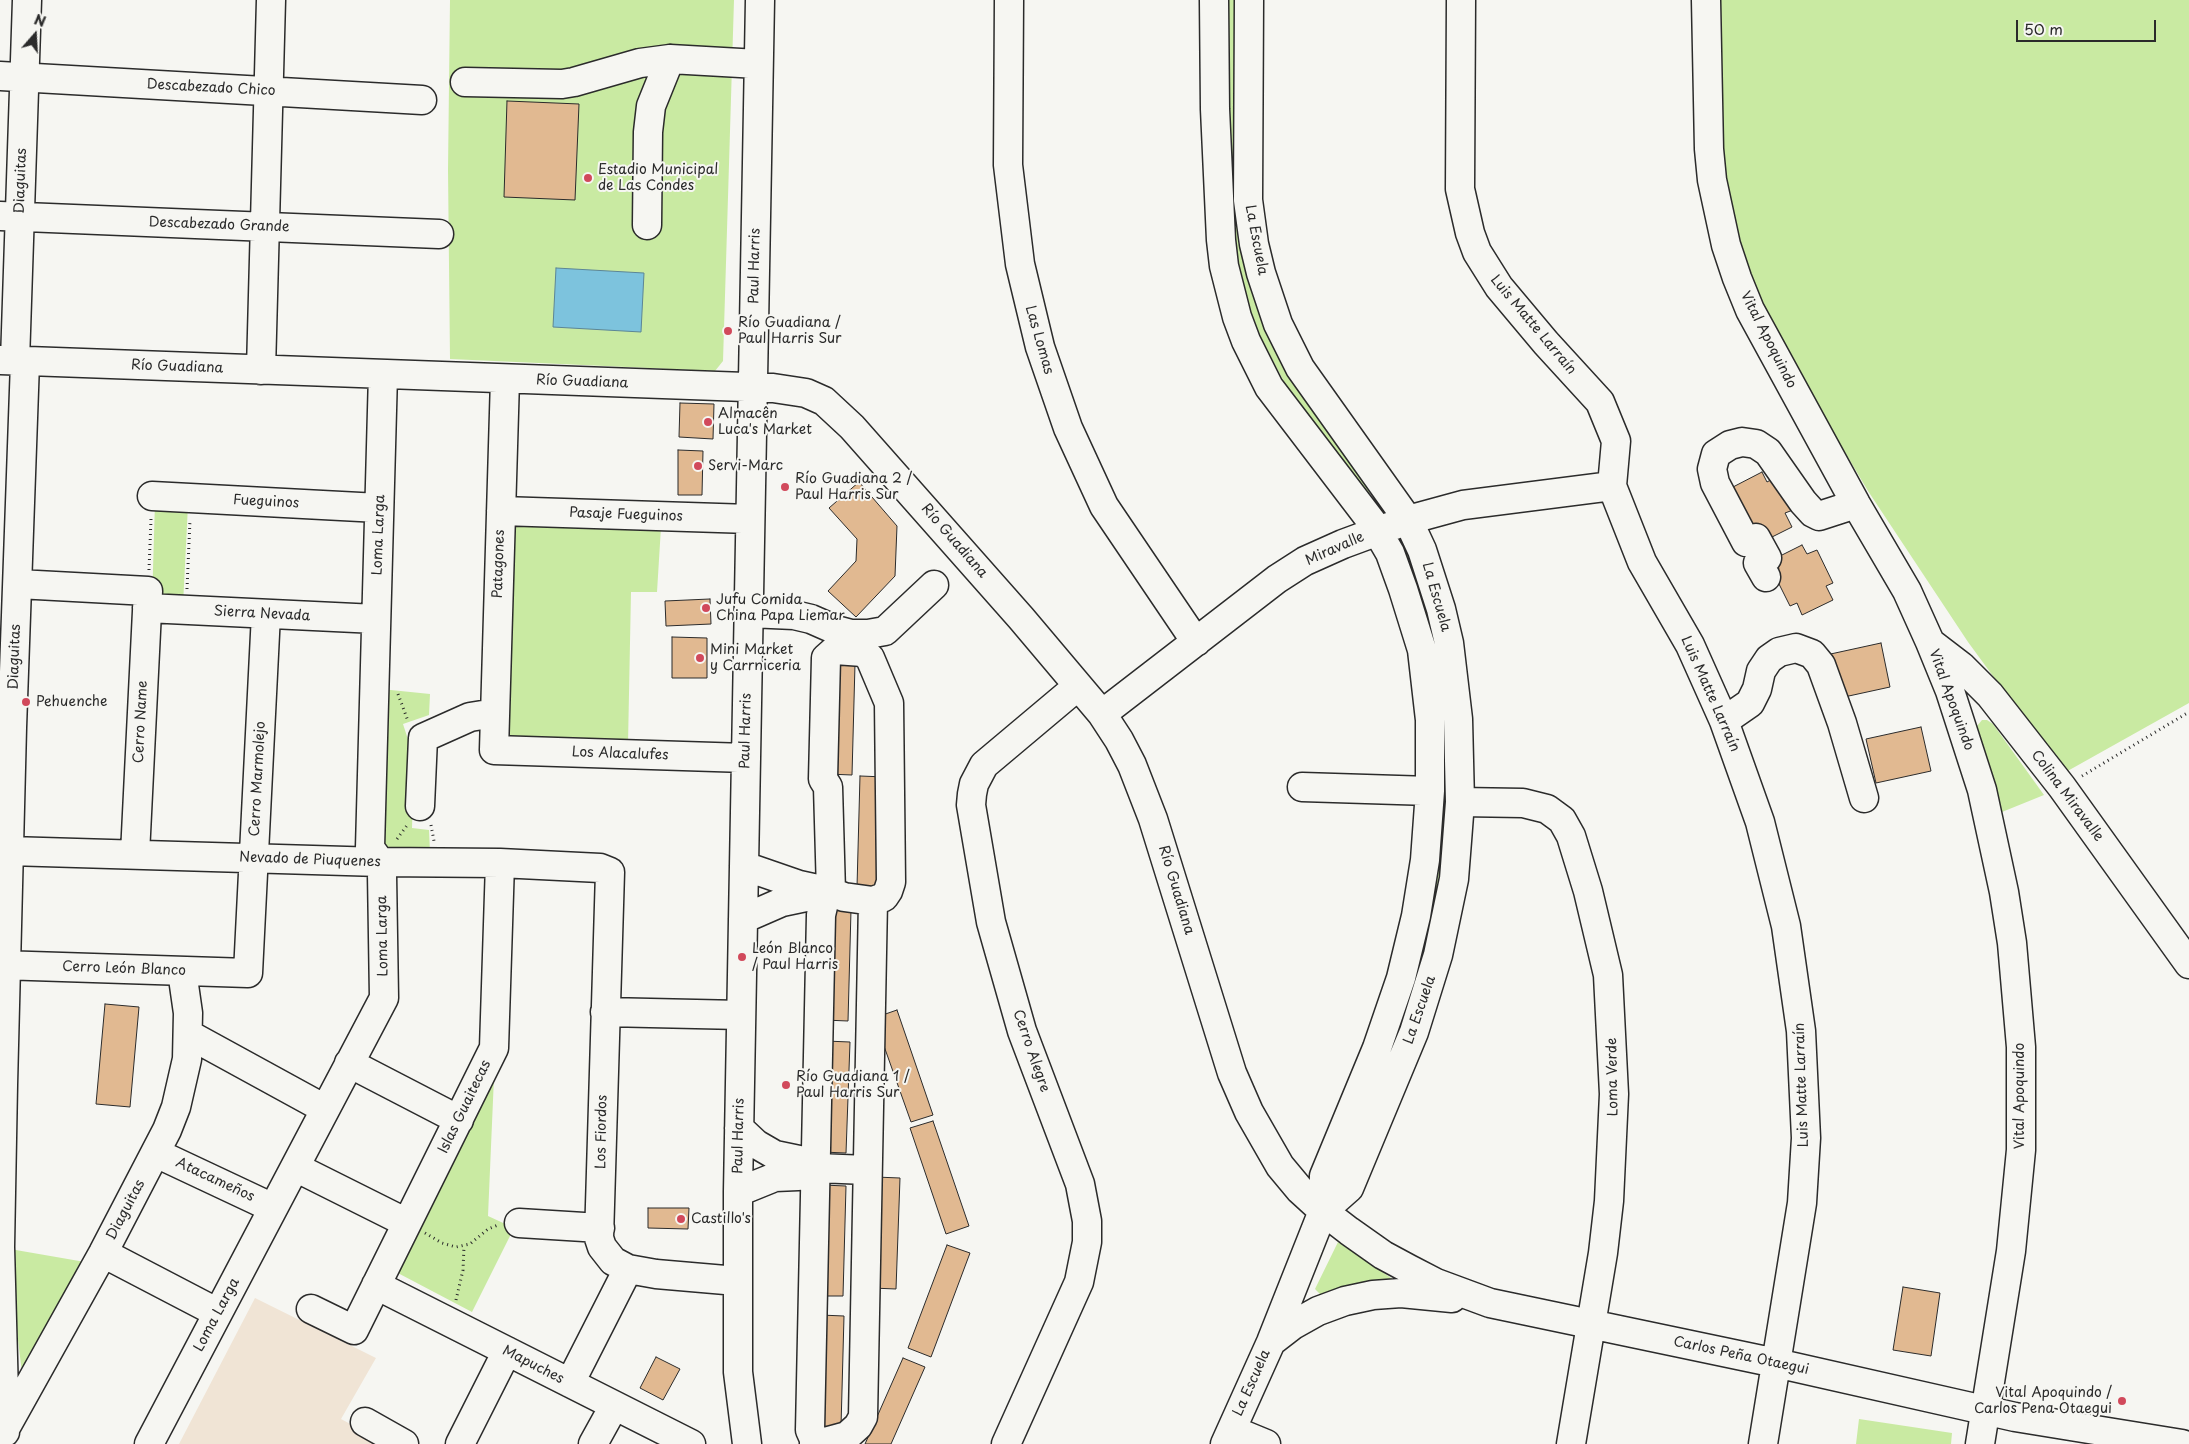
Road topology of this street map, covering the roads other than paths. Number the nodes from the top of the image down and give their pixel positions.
1 (26, 0) edge
2 (271, 0) edge
3 (760, 0) edge
4 (1009, 0) edge
5 (1214, 0) edge
6 (1249, 0) edge
7 (1461, 0) edge
8 (1706, 0) edge
9 (670, 59) junction
10 (758, 64) junction
11 (12, 77) edge
12 (466, 82) dead end
13 (269, 92) junction
14 (422, 100) dead end
15 (10, 216) edge
16 (648, 225) dead end
17 (265, 226) junction
18 (439, 234) dead end
19 (14, 361) edge
20 (261, 370) junction
21 (383, 374) junction
22 (505, 379) junction
23 (753, 388) junction
24 (1612, 486) junction
25 (152, 496) road end
26 (1856, 504) junction
27 (380, 508) junction
28 (501, 511) junction
29 (750, 519) junction
30 (1408, 520) junction
31 (1378, 530) junction
32 (1766, 577) dead end
33 (934, 585) dead end
34 (12, 598) edge
35 (147, 599) junction
36 (749, 613) junction
37 (266, 614) junction
38 (376, 619) junction
39 (1196, 642) junction
40 (1930, 642) junction
41 (1078, 686) junction
42 (495, 713) junction
43 (1102, 714) junction
44 (1724, 720) junction
45 (6, 727) edge
46 (494, 750) joint
47 (746, 758) junction
48 (1302, 787) dead end
49 (1430, 791) junction
50 (1864, 798) dead end
51 (1460, 802) junction
52 (420, 806) road end
53 (9, 851) junction
54 (135, 854) junction
55 (254, 858) junction
56 (380, 862) junction
57 (500, 863) junction
58 (744, 866) junction
59 (610, 872) joint
60 (832, 892) junction
61 (873, 901) junction
62 (743, 919) junction
63 (2189, 964) edge
64 (3, 965) edge
65 (182, 971) junction
66 (248, 973) joint
67 (605, 1012) junction
68 (741, 1014) junction
69 (188, 1034) junction
70 (349, 1063) junction
71 (2, 1085) edge
72 (325, 1109) junction
73 (459, 1120) junction
74 (739, 1128) junction
75 (156, 1153) junction
76 (295, 1167) junction
77 (817, 1168) junction
78 (867, 1170) junction
79 (738, 1192) junction
80 (273, 1208) junction
81 (1323, 1211) junction
82 (407, 1223) junction
83 (519, 1223) road end
84 (600, 1228) junction
85 (103, 1253) junction
86 (628, 1269) junction
87 (737, 1281) junction
88 (376, 1285) junction
89 (1490, 1303) junction
90 (311, 1309) dead end
91 (218, 1313) junction
92 (1590, 1325) junction
93 (2, 1331) edge
94 (1270, 1342) junction
95 (507, 1351) junction
96 (1776, 1363) junction
97 (738, 1372) junction
98 (570, 1383) junction
99 (614, 1406) junction
100 (1985, 1410) junction
101 (366, 1422) dead end
102 (1228, 1437) edge
103 (3, 1439) edge
104 (814, 1441) edge
105 (149, 1444) edge
106 (404, 1444) edge
107 (460, 1444) edge
108 (593, 1444) edge
109 (691, 1444) edge
110 (728, 1444) edge
111 (747, 1444) edge
112 (1006, 1444) edge
113 (1266, 1444) edge
114 (1571, 1444) edge
115 (1763, 1444) edge
116 (1980, 1444) edge
117 (2182, 1444) edge

1 - 11 street, Diaguitas
2 - 13 street
3 - 10 street, Paul Harris
4 - 39 street, Las Lomas
5 - 31 street, La Escuela
6 - 30 street, La Escuela
7 - 24 street, Luis Matte Larraín
8 - 26 street, Vital Apoquindo
9 - 10 street
9 - 12 street
9 - 16 street
10 - 23 street, Paul Harris
11 - 13 street, Descabezado Chico
11 - 15 street, Diaguitas
13 - 14 street, Descabezado Chico
13 - 17 street
15 - 17 street, Descabezado Grande
15 - 19 street, Diaguitas
17 - 18 street, Descabezado Grande
17 - 20 street
19 - 20 street, Río Guadiana
19 - 34 street, Diaguitas
20 - 21 street, Río Guadiana
21 - 22 street, Río Guadiana
21 - 27 street, Loma Larga
22 - 23 street, Río Guadiana
22 - 28 street, Patagones
23 - 29 street, Paul Harris
23 - 41 street, Río Guadiana
24 - 30 street, Miravalle
24 - 44 street, Luis Matte Larraín
25 - 27 street, Fueguinos
26 - 32 street
26 - 40 street, Vital Apoquindo
27 - 38 street, Loma Larga
28 - 29 street, Pasaje Fueguinos
28 - 42 street, Patagones
29 - 36 street, Paul Harris
30 - 31 street, Miravalle
30 - 51 street, La Escuela
31 - 39 street, Miravalle
31 - 49 street, La Escuela
33 - 36 street
34 - 35 street, Sierra Nevada
34 - 45 street, Diaguitas
35 - 37 street, Sierra Nevada
35 - 54 street, Cerro Name
36 - 47 street, Paul Harris
37 - 38 street, Sierra Nevada
37 - 55 street, Cerro Marmolejo
38 - 56 street, Loma Larga
39 - 43 street, Miravalle
40 - 63 street, Colina Miravalle
40 - 100 street, Vital Apoquindo
41 - 43 street, Río Guadiana
41 - 112 street, Cerro Alegre
42 - 46 street, Patagones
42 - 52 street
43 - 81 street, Río Guadiana
44 - 50 street
44 - 96 street, Luis Matte Larraín
45 - 53 street, Diaguitas
46 - 47 street, Los Alacalufes
47 - 58 street, Paul Harris
48 - 49 street
49 - 81 street, La Escuela
51 - 81 street, La Escuela
51 - 92 street, Loma Verde
53 - 54 street, Nevado de Piuquenes
53 - 64 street, Diaguitas
54 - 55 street, Nevado de Piuquenes
55 - 56 street, Nevado de Piuquenes
55 - 66 street, Cerro Marmolejo
56 - 57 street, Nevado de Piuquenes
56 - 70 street, Loma Larga
57 - 59 street, Nevado de Piuquenes
57 - 73 street, Islas Guaitecas
58 - 60 street
58 - 62 street, Paul Harris
59 - 67 street, Los Fiordos
60 - 61 street
60 - 61 street
60 - 62 street
60 - 77 street
61 - 78 street
62 - 68 street, Paul Harris
64 - 65 street, Cerro León Blanco
64 - 71 street, Diaguitas
65 - 66 street, Cerro León Blanco
65 - 69 street, Diaguitas
67 - 68 street
67 - 84 street, Los Fiordos
68 - 74 street, Paul Harris
69 - 72 street
69 - 75 street, Diaguitas
70 - 72 street, Loma Larga
70 - 73 street
71 - 93 street, Diaguitas
72 - 76 street, Loma Larga
73 - 82 street, Islas Guaitecas
74 - 77 street
74 - 79 street, Paul Harris
75 - 80 street, Atacameños
75 - 85 street, Diaguitas
76 - 80 street, Loma Larga
76 - 82 street
77 - 78 street
77 - 79 street
77 - 104 street
78 - 104 street
79 - 87 street, Paul Harris
80 - 91 street, Loma Larga
81 - 89 street, Carlos Peña Otaegui
81 - 94 street, La Escuela
82 - 88 street, Islas Guaitecas
83 - 84 street
84 - 86 street, Los Fiordos
85 - 91 street
85 - 103 street, Diaguitas
86 - 87 street, Los Fiordos
86 - 98 street
87 - 97 street, Paul Harris
88 - 90 street, Islas Guaitecas
88 - 95 street, Mapuches
89 - 92 street, Carlos Peña Otaegui
89 - 94 street
91 - 105 street, Loma Larga
92 - 96 street, Carlos Peña Otaegui
92 - 114 street, Loma Verde
93 - 103 street, Diaguitas
94 - 102 street, La Escuela
95 - 98 street, Mapuches
95 - 107 street
96 - 100 street, Carlos Peña Otaegui
96 - 115 street, Luis Matte Larraín
97 - 110 street, Paul Harris
97 - 111 street, Paul Harris
98 - 99 street, Mapuches
99 - 108 street
99 - 109 street, Mapuches
100 - 116 street, Vital Apoquindo
100 - 117 street, Carlos Peña Otaegui
101 - 106 street
102 - 113 street

